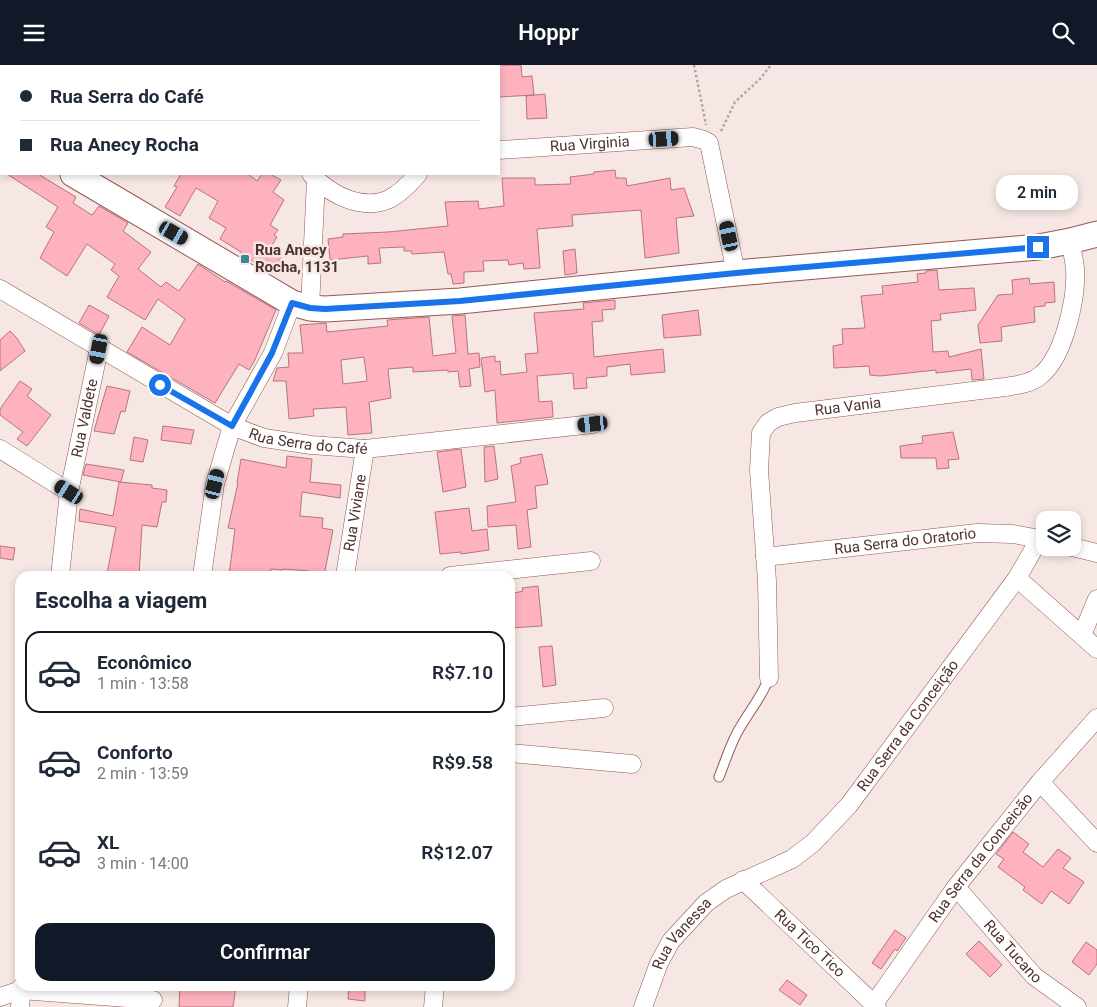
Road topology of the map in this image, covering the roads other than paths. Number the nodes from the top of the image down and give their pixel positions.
1 (500, 150) edge
2 (75, 175) edge
3 (417, 175) edge
4 (314, 177) edge
5 (1097, 234) edge
6 (1070, 241) junction
7 (736, 273) junction
8 (0, 289) edge
9 (301, 306) junction
10 (99, 349) junction
11 (593, 424) dead end
12 (232, 426) junction
13 (0, 449) edge
14 (365, 449) junction
15 (69, 492) junction
16 (1036, 538) edge
17 (1036, 549) edge
18 (1081, 549) edge
19 (1097, 553) edge
20 (765, 557) junction
21 (591, 561) dead end
22 (61, 571) edge
23 (203, 571) edge
24 (346, 571) edge
25 (497, 571) edge
26 (1018, 578) junction
27 (1097, 599) edge
28 (1082, 635) junction
29 (1097, 649) edge
30 (769, 678) joint
31 (604, 708) dead end
32 (515, 717) edge
33 (1097, 718) edge
34 (515, 753) edge
35 (632, 764) dead end
36 (719, 777) dead end
37 (1040, 782) junction
38 (1097, 843) edge
39 (743, 880) junction
40 (956, 887) junction
41 (299, 991) edge
42 (435, 991) edge
43 (21, 995) edge
44 (0, 997) edge
45 (154, 998) edge
46 (649, 1004) edge
47 (876, 1005) edge
48 (297, 1007) edge
49 (433, 1007) edge
50 (1077, 1007) edge

1 - 7 street, Rua Virginia
2 - 9 street
3 - 4 street
4 - 9 street
5 - 6 street
6 - 7 street
6 - 20 street, Rua Vania
7 - 9 street
8 - 10 street, Rua Serra do Café
9 - 12 street
10 - 12 street, Rua Serra do Café
10 - 15 street, Rua Valdete
11 - 14 street, Rua Serra do Café
12 - 14 street, Rua Serra do Café
12 - 23 street
13 - 15 street
14 - 24 street, Rua Viviane
15 - 22 street, Rua Valdete
16 - 20 street, Rua Serra do Oratorio
17 - 26 street, Rua Serra da Conceição
18 - 19 street
20 - 30 street, Rua Vania
21 - 25 street
26 - 28 street
26 - 39 street, Rua Serra da Conceição
27 - 28 street
28 - 29 street
30 - 36 lane
31 - 32 street
33 - 37 street, Rua Serra da Conceicão
34 - 35 street
37 - 38 street
37 - 40 street, Rua Serra da Conceicão
39 - 46 street, Rua Vanessa
39 - 47 street, Rua Tico Tico
40 - 47 street, Rua Serra da Conceicão
40 - 50 street, Rua Tucano
41 - 48 street
42 - 49 street
43 - 44 street
43 - 45 street

